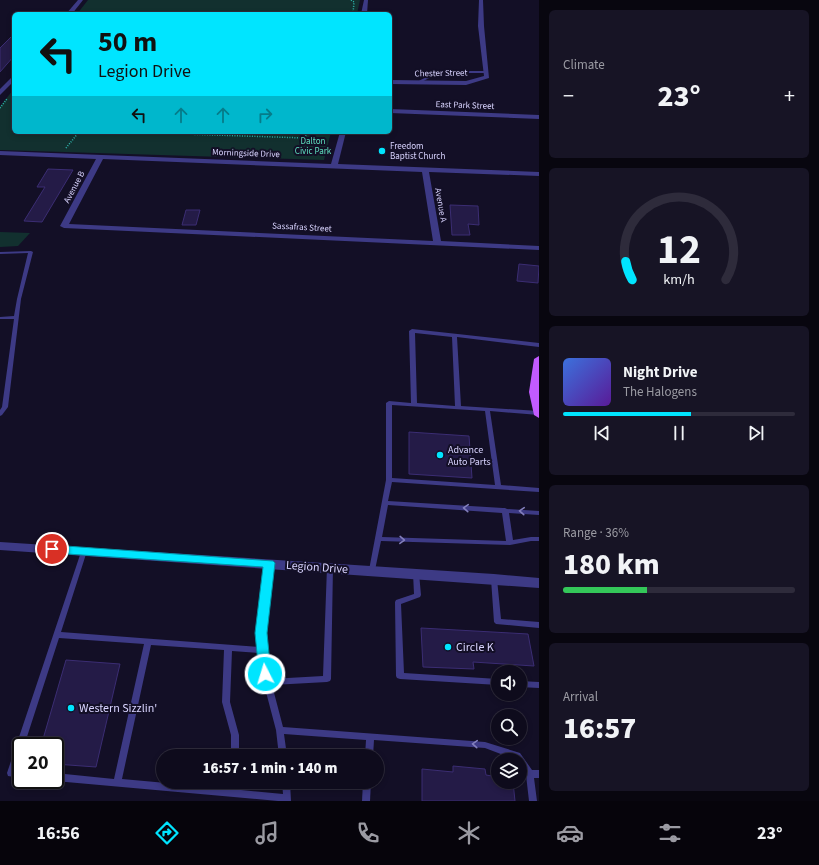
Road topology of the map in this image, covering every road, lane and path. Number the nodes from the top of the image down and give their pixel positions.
1 (81, 0) edge
2 (351, 0) edge
3 (366, 0) edge
4 (480, 0) edge
5 (71, 12) edge
6 (352, 12) edge
7 (364, 12) edge
8 (485, 72) junction
9 (12, 79) edge
10 (392, 82) edge
11 (419, 82) junction
12 (0, 93) edge
13 (392, 111) edge
14 (539, 117) edge
15 (183, 134) edge
16 (306, 134) edge
17 (342, 134) edge
18 (0, 153) edge
19 (101, 156) junction
20 (334, 165) junction
21 (425, 169) junction
22 (539, 174) edge
23 (64, 226) joint
24 (438, 244) junction
25 (539, 248) edge
26 (0, 253) edge
27 (16, 317) junction
28 (0, 318) edge
29 (454, 336) junction
30 (539, 345) edge
31 (539, 359) edge
32 (414, 405) junction
33 (458, 408) junction
34 (487, 410) junction
35 (0, 414) edge
36 (539, 414) edge
37 (389, 480) junction
38 (498, 487) junction
39 (539, 490) edge
40 (385, 503) junction
41 (505, 510) junction
42 (539, 512) edge
43 (378, 539) junction
44 (539, 539) edge
45 (510, 543) junction
46 (0, 546) edge
47 (84, 551) junction
48 (269, 563) junction
49 (330, 567) junction
50 (372, 570) junction
51 (416, 573) junction
52 (494, 579) junction
53 (539, 583) edge
54 (539, 625) edge
55 (56, 635) junction
56 (148, 642) junction
57 (228, 648) junction
58 (263, 650) junction
59 (267, 682) junction
60 (491, 682) edge
61 (527, 684) edge
62 (539, 685) edge
63 (280, 730) junction
64 (23, 737) edge
65 (370, 737) junction
66 (236, 749) edge
67 (282, 749) edge
68 (369, 749) edge
69 (530, 774) junction
70 (539, 774) edge
71 (64, 778) edge
72 (117, 782) junction
73 (237, 789) edge
74 (286, 789) edge
75 (367, 789) edge
76 (237, 793) junction
77 (287, 799) edge
78 (366, 801) edge
79 (532, 801) edge

1 - 5 street
2 - 6 path
3 - 7 street
4 - 8 street
8 - 11 lane
8 - 11 street, Chester Street
9 - 12 street
10 - 11 street, Chester Street
13 - 14 street, East Park Street
15 - 16 path
17 - 20 street
18 - 19 street, Morningside Drive
19 - 20 street, Morningside Drive
19 - 23 street, Avenue B
20 - 21 street, Morningside Drive
21 - 22 street, Morningside Drive
21 - 24 street, Avenue A
23 - 24 street, Sassafras Street
24 - 25 street, Sassafras Street
26 - 27 lane
27 - 28 lane
27 - 35 lane
29 - 30 lane
29 - 32 lane
29 - 33 lane
31 - 36 main road
32 - 33 lane
32 - 37 lane
33 - 34 lane
34 - 36 lane
34 - 38 lane
37 - 38 lane
37 - 40 lane
38 - 39 lane
41 -> 40 lane
40 - 43 lane
42 -> 41 lane
41 - 45 lane
43 -> 45 lane
43 - 50 lane
44 - 45 lane
46 - 47 street, Legion Drive
47 - 48 street, Legion Drive
47 - 55 lane
48 - 49 street, Legion Drive
48 - 58 lane
49 - 50 street, Legion Drive
49 - 59 lane
50 - 51 street, Legion Drive
51 - 52 street, Legion Drive
51 - 60 lane
52 - 53 street, Legion Drive
52 - 54 lane
55 - 56 lane
55 - 64 lane
56 - 57 lane
56 - 72 lane
57 - 58 lane
57 - 66 lane
58 - 59 lane
59 - 63 lane
61 - 62 lane
63 - 65 lane
63 - 67 lane
65 - 68 lane
69 -> 65 lane
69 - 70 lane
69 - 79 lane
71 - 72 lane
72 - 76 lane
73 - 76 lane
74 - 77 lane
75 - 78 lane
76 - 77 lane

